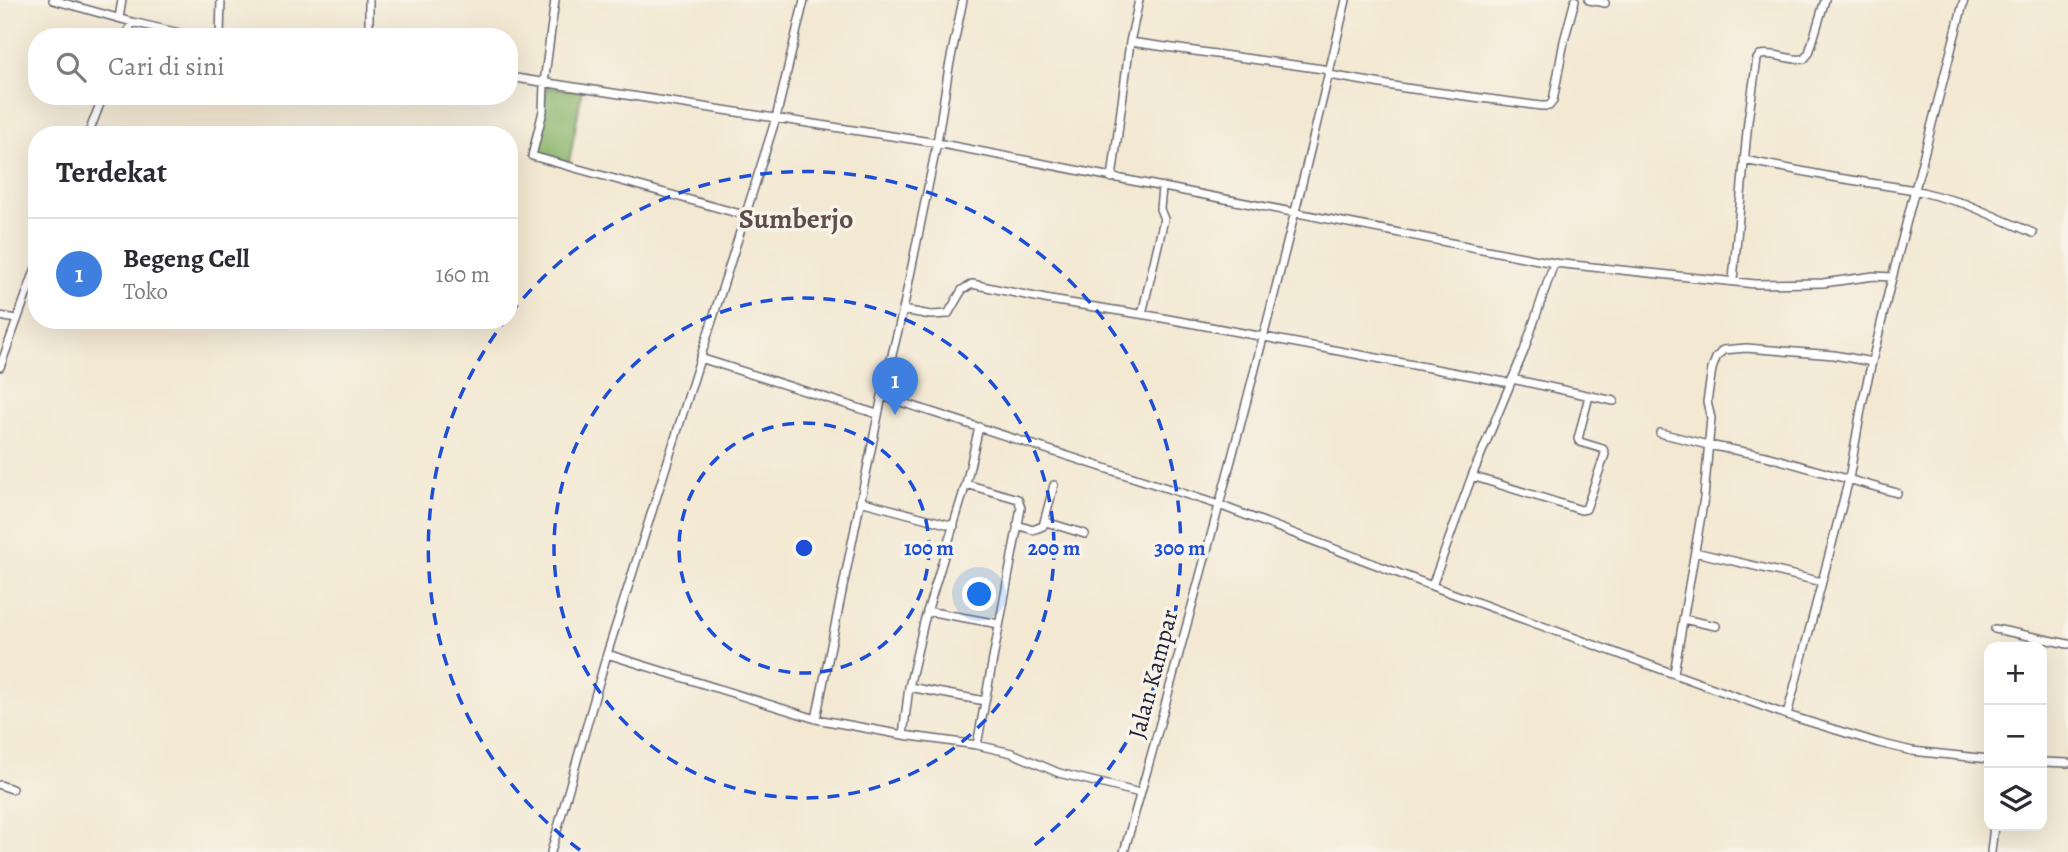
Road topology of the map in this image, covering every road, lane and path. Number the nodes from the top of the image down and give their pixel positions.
1 (53, 0) edge
2 (122, 0) edge
3 (221, 0) edge
4 (369, 0) edge
5 (555, 0) edge
6 (804, 0) edge
7 (963, 0) edge
8 (1139, 0) edge
9 (1346, 0) edge
10 (1574, 0) edge
11 (1588, 0) edge
12 (1825, 0) edge
13 (1964, 0) edge
14 (1605, 3) dead end
15 (119, 18) junction
16 (132, 22) junction
17 (130, 28) edge
18 (158, 28) edge
19 (220, 28) edge
20 (369, 28) edge
21 (1130, 41) junction
22 (1330, 72) junction
23 (518, 79) edge
24 (544, 83) junction
25 (100, 105) edge
26 (776, 118) junction
27 (91, 126) edge
28 (937, 144) junction
29 (1744, 160) junction
30 (1112, 178) junction
31 (1162, 188) junction
32 (1915, 190) junction
33 (1295, 214) junction
34 (744, 215) junction
35 (2033, 233) dead end
36 (1554, 263) junction
37 (1892, 277) junction
38 (1733, 280) junction
39 (28, 288) edge
40 (903, 310) junction
41 (1142, 314) junction
42 (0, 316) edge
43 (16, 319) junction
44 (1264, 336) junction
45 (700, 358) junction
46 (1872, 362) junction
47 (0, 367) edge
48 (1508, 382) junction
49 (882, 396) junction
50 (1589, 396) junction
51 (1614, 401) dead end
52 (877, 414) junction
53 (979, 426) junction
54 (1660, 433) dead end
55 (1708, 445) junction
56 (1472, 476) junction
57 (1849, 479) junction
58 (966, 484) junction
59 (1054, 485) dead end
60 (1898, 493) dead end
61 (860, 501) junction
62 (1219, 505) junction
63 (1046, 522) junction
64 (1017, 525) junction
65 (954, 526) junction
66 (1085, 534) dead end
67 (1695, 552) junction
68 (1822, 582) junction
69 (1432, 586) junction
70 (927, 611) junction
71 (1684, 619) junction
72 (999, 624) junction
73 (1716, 625) dead end
74 (1995, 629) dead end
75 (2068, 643) edge
76 (607, 654) junction
77 (1674, 673) junction
78 (909, 687) junction
79 (985, 701) junction
80 (1787, 715) junction
81 (816, 719) junction
82 (903, 735) junction
83 (977, 745) junction
84 (2068, 752) edge
85 (1984, 758) edge
86 (2047, 762) edge
87 (2067, 763) edge
88 (0, 785) edge
89 (12, 789) dead end
90 (1140, 793) junction
91 (1993, 831) edge
92 (551, 852) edge
93 (1124, 852) edge
94 (1991, 852) edge

1 - 15 street
2 - 15 street
3 - 19 street
4 - 20 street
5 - 24 street
6 - 26 street
7 - 28 street
8 - 21 street
9 - 22 street, Jalan Kampar
10 - 22 street
11 - 14 street
12 - 29 street
13 - 32 street
15 - 16 street
16 - 17 street
16 - 18 street
21 - 22 street
21 - 30 street
22 - 33 street, Jalan Kampar
23 - 24 street
24 - 26 street
24 - 34 street
25 - 27 street
26 - 28 street
26 - 34 street
28 - 30 street
28 - 40 street
29 - 32 street
29 - 38 street
30 - 31 street
31 - 33 street
31 - 41 street
32 - 35 street
32 - 37 street
33 - 36 street
33 - 44 street, Jalan Kampar
34 - 45 street
36 - 38 street
36 - 48 street
37 - 38 street
37 - 46 street
39 - 43 street
40 - 41 street
40 - 49 street
41 - 44 street
42 - 43 street
43 - 47 street
44 - 48 street
44 - 62 street, Jalan Kampar
45 - 52 street
45 - 76 street
46 - 55 street
46 - 57 street
48 - 50 street
48 - 56 street
49 - 52 street
49 - 53 street
50 - 51 street
50 - 56 street
52 - 61 street
53 - 58 street
53 - 62 street
54 - 55 street
55 - 57 street
55 - 67 street
56 - 69 street
57 - 60 street
57 - 68 street
58 - 64 street
58 - 65 street
59 - 63 street
61 - 65 street
61 - 81 street
62 - 69 street
62 - 90 street, Jalan Kampar
63 - 64 street
63 - 66 street
64 - 72 street
65 - 70 street
67 - 68 street
67 - 71 street
68 - 80 street
69 - 77 street
70 - 72 street
70 - 78 street
71 - 73 street
71 - 77 street
72 - 79 street
74 - 75 street
76 - 81 street
76 - 92 street
77 - 80 street
78 - 79 street
78 - 82 street
79 - 83 street
80 - 85 street
81 - 82 street
82 - 83 street
83 - 90 street
84 - 87 street
86 - 87 street
88 - 89 street
90 - 93 street, Jalan Kampar
91 - 94 street

